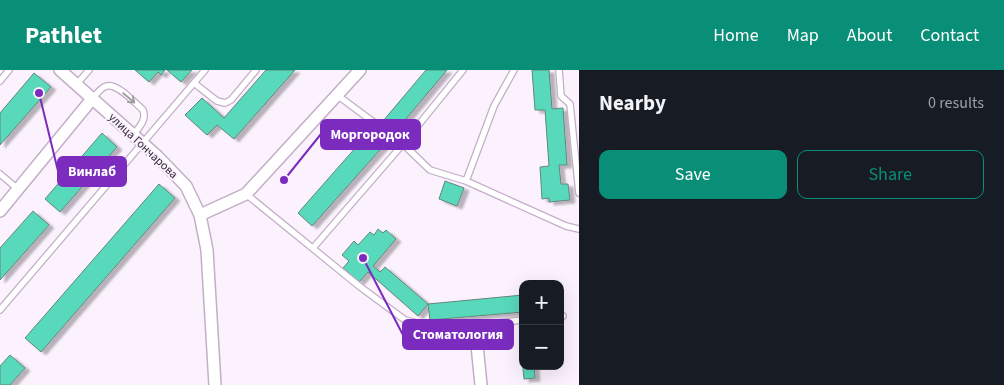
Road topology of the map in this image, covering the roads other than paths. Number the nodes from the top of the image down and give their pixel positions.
1 (9, 70) edge
2 (60, 70) edge
3 (89, 70) edge
4 (205, 70) edge
5 (256, 70) edge
6 (360, 70) edge
7 (463, 70) edge
8 (514, 70) edge
9 (558, 70) edge
10 (0, 81) edge
11 (194, 83) junction
12 (76, 85) junction
13 (337, 95) junction
14 (92, 99) junction
15 (138, 139) junction
16 (403, 144) junction
17 (0, 174) edge
18 (466, 181) junction
19 (18, 189) junction
20 (579, 193) edge
21 (246, 194) junction
22 (0, 210) edge
23 (200, 215) junction
24 (579, 229) edge
25 (313, 248) junction
26 (0, 310) edge
27 (519, 320) edge
28 (475, 325) junction
29 (215, 385) edge
30 (481, 385) edge

1 - 10 lane
2 - 12 street, улица Гончарова
3 - 12 lane
4 - 11 lane
5 - 11 lane
6 - 13 street
7 - 16 lane
8 - 18 lane
9 - 20 lane
11 - 15 lane
12 - 14 street, улица Гончарова
13 - 16 lane
13 - 21 street
14 - 15 street, улица Гончарова
14 -> 15 lane
14 - 19 street
15 - 23 street, улица Гончарова
15 - 26 lane
16 - 18 lane
16 - 25 lane
17 - 19 lane
18 - 24 lane
19 - 22 street
21 - 23 street
21 - 25 lane
23 - 29 street, улица Гончарова
25 - 28 lane
27 - 28 lane
28 - 30 street

